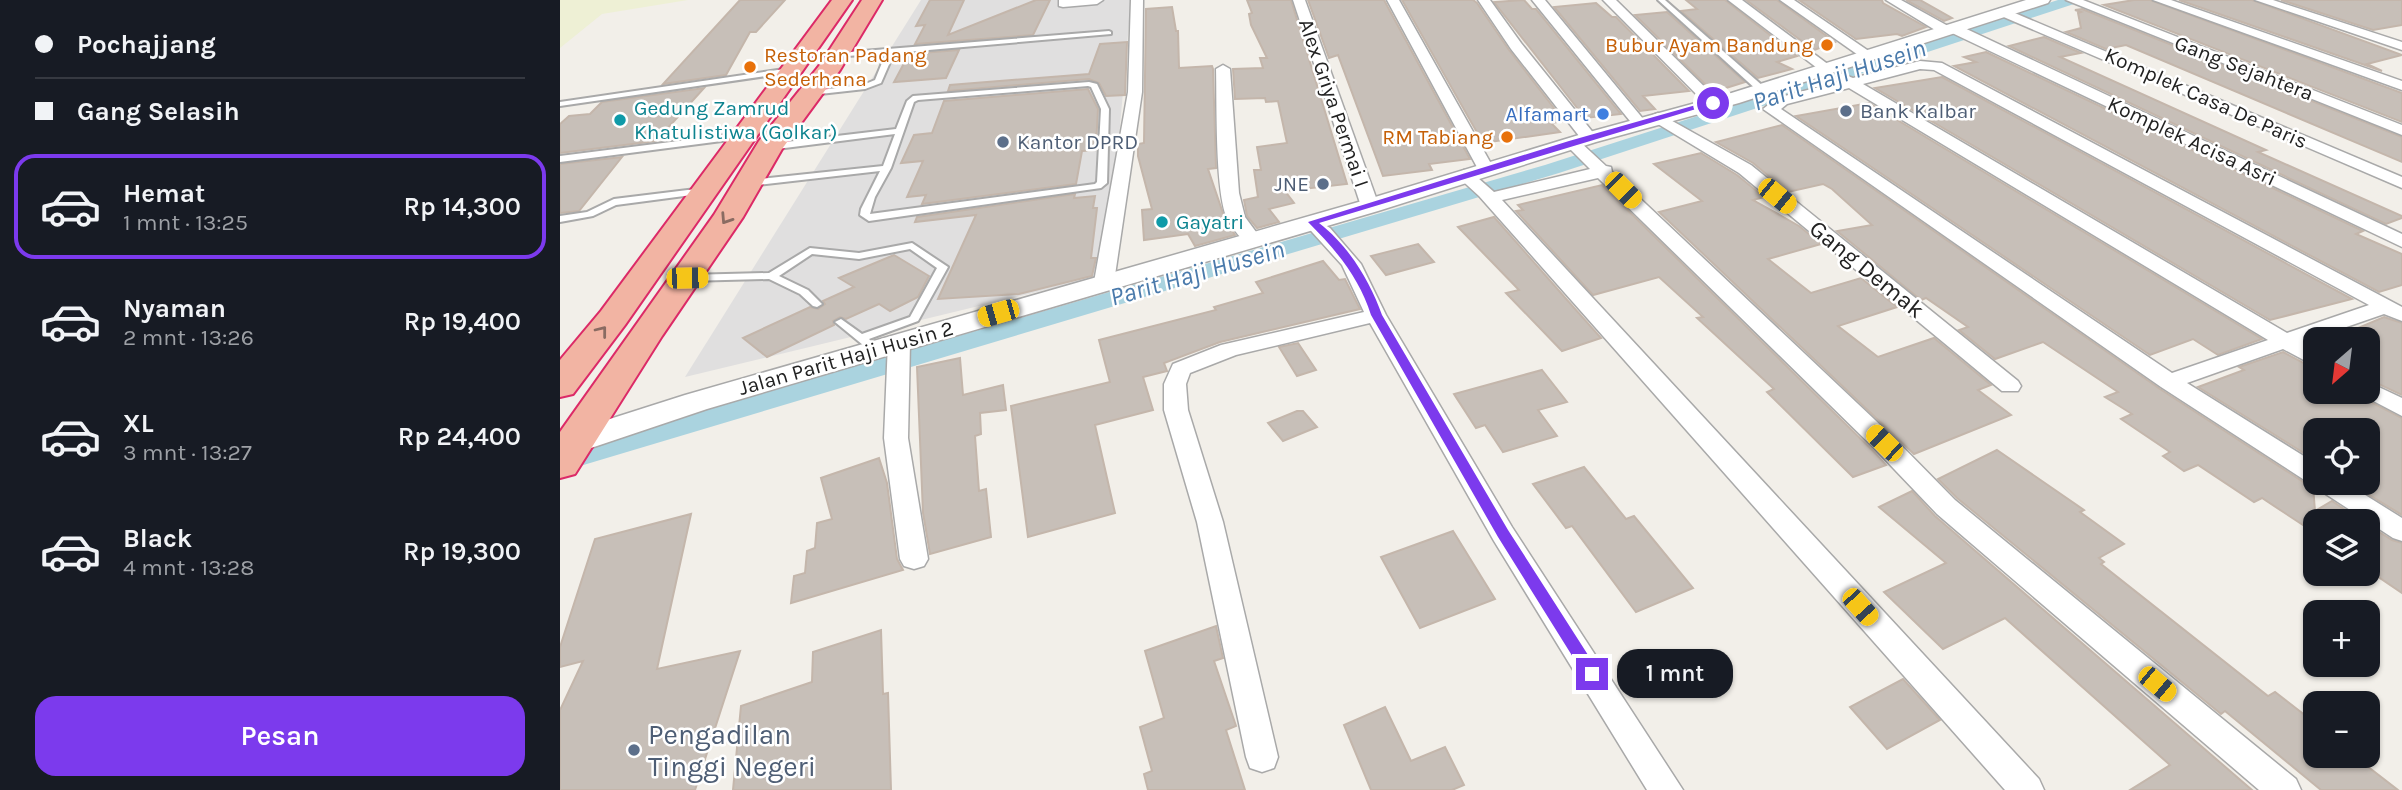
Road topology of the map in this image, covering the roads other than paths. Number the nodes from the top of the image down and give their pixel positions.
1 (842, 0) edge
2 (872, 0) edge
3 (1097, 0) edge
4 (1138, 0) edge
5 (1299, 0) edge
6 (1393, 0) edge
7 (1484, 0) edge
8 (1538, 0) edge
9 (1609, 0) edge
10 (1661, 0) edge
11 (1734, 0) edge
12 (1786, 0) edge
13 (1892, 0) edge
14 (2042, 0) edge
15 (2072, 0) edge
16 (2159, 0) edge
17 (2261, 0) edge
18 (1063, 3) dead end
19 (2006, 13) junction
20 (2029, 21) joint
21 (1952, 29) junction
22 (1109, 33) dead end
23 (2402, 46) edge
24 (891, 51) junction
25 (1866, 54) junction
26 (834, 61) junction
27 (1223, 69) dead end
28 (791, 70) junction
29 (1835, 74) junction
30 (2402, 86) edge
31 (1761, 89) junction
32 (811, 93) junction
33 (1713, 103) junction
34 (560, 104) edge
35 (1655, 122) junction
36 (2402, 130) edge
37 (898, 131) junction
38 (755, 141) junction
39 (1587, 152) junction
40 (560, 159) edge
41 (887, 168) junction
42 (749, 183) junction
43 (1479, 183) junction
44 (2402, 183) edge
45 (705, 190) junction
46 (1370, 206) junction
47 (560, 219) edge
48 (1323, 231) junction
49 (1253, 240) junction
50 (2402, 242) edge
51 (771, 276) junction
52 (687, 278) junction
53 (1104, 282) junction
54 (817, 304) dead end
55 (2394, 310) edge
56 (1376, 315) junction
57 (841, 322) dead end
58 (2285, 342) junction
59 (868, 344) junction
60 (900, 351) junction
61 (2303, 352) edge
62 (2169, 382) junction
63 (560, 385) edge
64 (2010, 386) dead end
65 (2380, 395) edge
66 (696, 402) junction
67 (598, 407) junction
68 (2402, 408) edge
69 (568, 454) edge
70 (2303, 467) edge
71 (2346, 495) edge
72 (2402, 531) edge
73 (914, 559) dead end
74 (1262, 757) dead end
75 (1666, 790) edge
76 (2028, 790) edge
77 (2284, 790) edge

1 - 28 highway
2 - 26 highway
3 - 18 street
4 - 53 street
5 - 46 street, Alex Griya Permai I
6 - 43 street
7 - 39 street
8 - 35 street, Gang Demak
9 - 33 street
10 - 31 lane
11 - 29 street
12 - 25 street
13 - 21 street, Komplek Acisa Asri
14 - 19 street, Jalan Parit Haji Husin 2
15 - 36 street, Gang Sejahtera
16 - 30 street
17 - 23 street
19 - 20 street, Komplek Casa De Paris
19 - 21 street, Jalan Parit Haji Husin 2
20 - 44 street, Komplek Casa De Paris
21 - 25 street, Jalan Parit Haji Husin 2
21 - 50 street, Komplek Acisa Asri
22 - 24 lane
24 - 26 lane
24 - 32 lane
25 - 29 street, Jalan Parit Haji Husin 2
26 - 28 highway
26 - 32 highway
27 - 49 street
28 - 34 lane
28 - 38 highway
29 - 31 street, Jalan Parit Haji Husin 2
29 - 55 street
29 - 58 street
29 - 62 street
31 - 33 street, Jalan Parit Haji Husin 2
32 - 38 highway
33 - 35 street, Jalan Parit Haji Husin 2
35 - 39 street, Jalan Parit Haji Husin 2
35 - 64 street, Gang Demak
37 - 38 lane
37 - 41 lane
37 - 41 lane
38 - 40 lane
38 - 42 highway
38 - 45 highway
39 - 43 street, Jalan Parit Haji Husin 2
39 - 43 street
39 - 77 street
41 - 42 lane
42 -> 52 highway
43 - 46 street, Jalan Parit Haji Husin 2
43 - 76 street
45 - 47 lane
63 -> 45 highway
46 - 48 street, Jalan Parit Haji Husin 2
48 - 49 street, Jalan Parit Haji Husin 2
48 - 56 street
49 - 53 street, Jalan Parit Haji Husin 2
51 - 52 lane
51 - 54 lane
51 - 59 lane
52 - 67 highway
53 - 60 street, Jalan Parit Haji Husin 2
55 - 58 street
56 - 74 street
56 - 75 street
57 - 59 lane
58 - 61 street
58 - 62 street
59 - 60 street, Jalan Parit Haji Husin 2
59 - 66 street, Jalan Parit Haji Husin 2
60 - 73 street
62 - 70 street
65 - 68 street
66 - 67 street
66 - 69 street
67 - 69 highway
71 - 72 street

